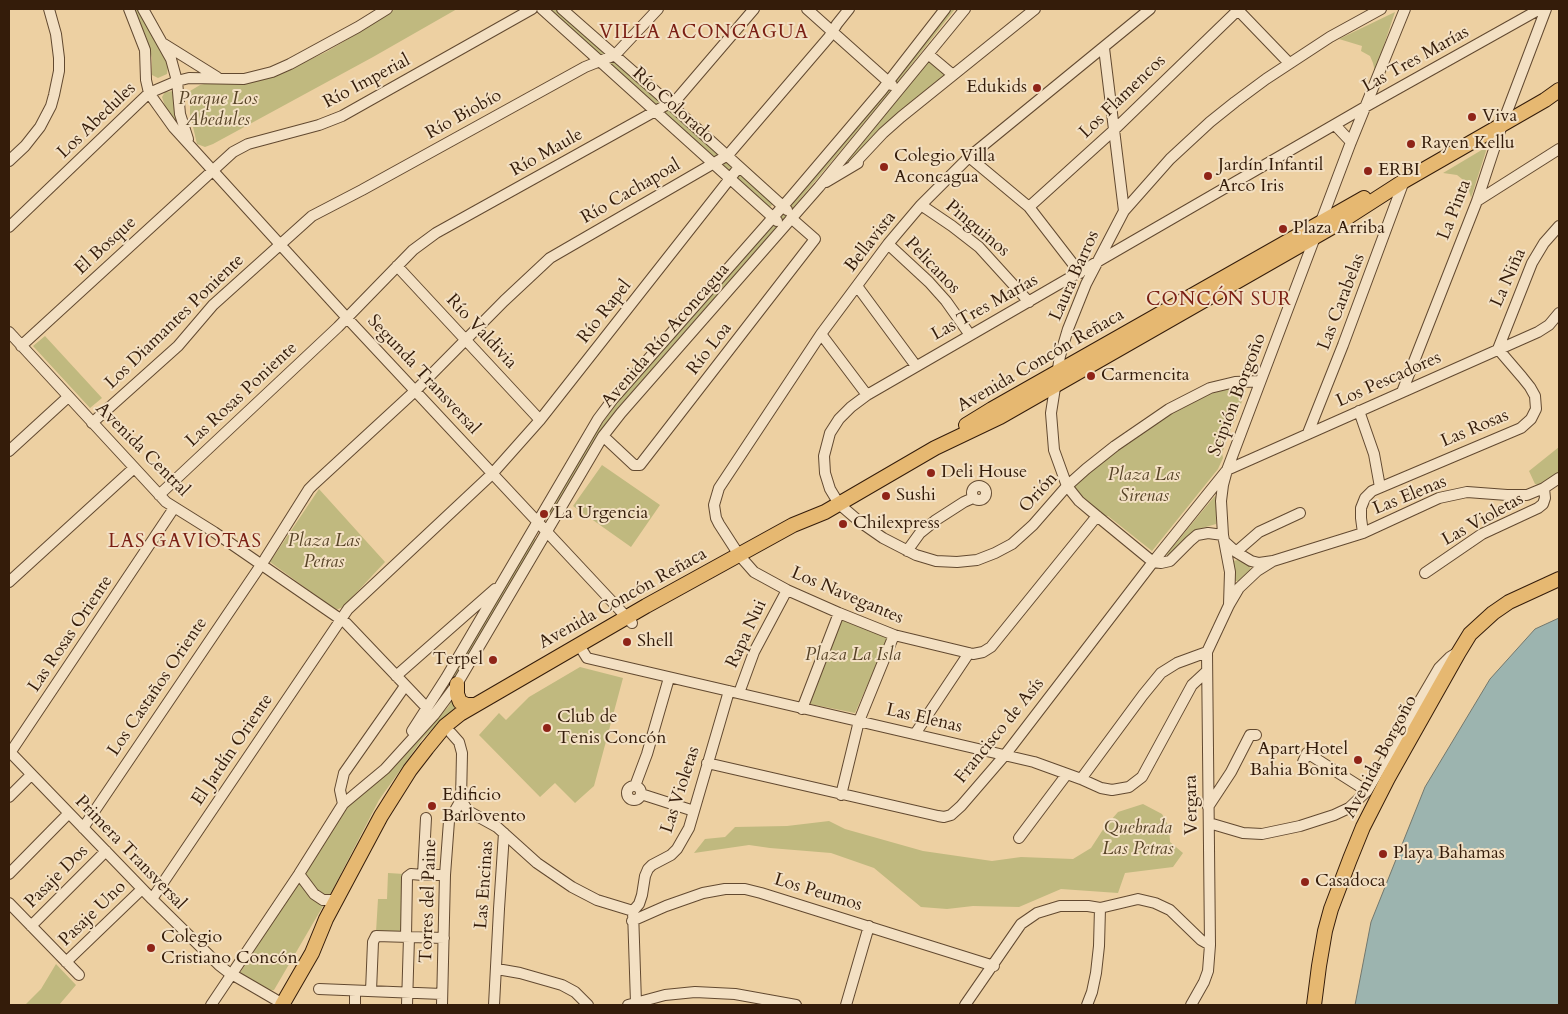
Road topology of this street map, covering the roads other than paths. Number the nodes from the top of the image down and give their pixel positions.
1 (49, 9) edge
2 (129, 9) edge
3 (143, 9) edge
4 (387, 9) edge
5 (532, 9) edge
6 (542, 9) edge
7 (562, 9) edge
8 (658, 9) edge
9 (754, 9) edge
10 (807, 9) edge
11 (849, 9) edge
12 (945, 9) edge
13 (965, 9) edge
14 (1035, 9) edge
15 (1150, 9) edge
16 (1238, 9) edge
17 (1381, 9) edge
18 (1405, 9) edge
19 (1540, 9) edge
20 (1546, 9) edge
21 (833, 31) junction
22 (163, 44) junction
23 (1104, 48) junction
24 (928, 54) junction
25 (616, 55) junction
26 (600, 62) junction
27 (1289, 63) junction
28 (953, 75) junction
29 (218, 78) junction
30 (178, 81) junction
31 (889, 82) junction
32 (1559, 90) edge
33 (899, 91) junction
34 (149, 93) junction
35 (1559, 94) edge
36 (1545, 100) junction
37 (670, 104) junction
38 (1365, 107) junction
39 (656, 112) junction
40 (1502, 124) junction
41 (1335, 125) junction
42 (1114, 130) junction
43 (1351, 142) junction
44 (192, 147) junction
45 (1559, 149) edge
46 (728, 156) junction
47 (969, 157) junction
48 (9, 161) edge
49 (714, 164) junction
50 (739, 167) junction
51 (212, 170) junction
52 (730, 178) junction
53 (1404, 181) junction
54 (819, 187) junction
55 (1477, 201) junction
56 (921, 205) junction
57 (782, 206) junction
58 (1029, 207) junction
59 (1124, 211) junction
60 (773, 217) junction
61 (792, 217) junction
62 (1321, 222) junction
63 (9, 226) edge
64 (1559, 226) edge
65 (784, 227) junction
66 (1315, 237) junction
67 (280, 244) junction
68 (888, 244) junction
69 (1095, 264) junction
70 (398, 266) junction
71 (1080, 273) junction
72 (857, 286) junction
73 (1030, 302) junction
74 (347, 318) junction
75 (1557, 320) edge
76 (9, 332) edge
77 (821, 334) junction
78 (970, 335) junction
79 (466, 339) junction
80 (21, 346) junction
81 (1498, 349) junction
82 (916, 366) junction
83 (1056, 379) junction
84 (1260, 381) junction
85 (415, 391) junction
86 (1402, 392) junction
87 (867, 395) junction
88 (68, 397) junction
89 (1358, 411) junction
90 (540, 420) junction
91 (92, 423) junction
92 (1308, 433) junction
93 (602, 436) junction
94 (9, 452) edge
95 (134, 468) junction
96 (1227, 470) junction
97 (492, 474) junction
98 (1559, 478) edge
99 (1067, 486) junction
100 (1380, 487) junction
101 (1544, 488) junction
102 (159, 495) junction
103 (973, 498) dead end
104 (839, 504) junction
105 (174, 508) junction
106 (1300, 513) dead end
107 (1096, 516) junction
108 (537, 522) junction
109 (546, 532) junction
110 (1363, 533) junction
111 (1224, 538) junction
112 (907, 551) junction
113 (1236, 552) junction
114 (742, 558) junction
115 (1274, 561) junction
116 (1153, 562) junction
117 (260, 564) junction
118 (1425, 573) dead end
119 (1559, 579) edge
120 (9, 582) edge
121 (502, 584) junction
122 (786, 590) junction
123 (1229, 605) junction
124 (839, 613) junction
125 (341, 620) junction
126 (629, 620) junction
127 (894, 635) junction
128 (580, 648) junction
129 (1207, 652) junction
130 (1459, 652) junction
131 (969, 653) junction
132 (1206, 672) junction
133 (396, 676) junction
134 (669, 678) junction
135 (458, 684) junction
136 (405, 686) junction
137 (734, 692) junction
138 (473, 705) junction
139 (802, 709) junction
140 (431, 712) junction
141 (859, 721) junction
142 (448, 729) junction
143 (915, 734) junction
144 (1256, 735) dead end
145 (10, 752) edge
146 (1004, 755) junction
147 (1303, 762) dead end
148 (707, 763) junction
149 (1067, 774) junction
150 (31, 775) junction
151 (1081, 779) junction
152 (1367, 791) junction
153 (841, 795) junction
154 (9, 797) edge
155 (461, 800) junction
156 (343, 804) junction
157 (1208, 807) junction
158 (694, 811) junction
159 (69, 814) junction
160 (426, 818) dead end
161 (1209, 823) junction
162 (83, 828) junction
163 (504, 833) junction
164 (1019, 838) dead end
165 (106, 851) junction
166 (9, 874) edge
167 (299, 874) junction
168 (423, 875) junction
169 (445, 875) junction
170 (142, 888) junction
171 (152, 899) junction
172 (331, 900) junction
173 (9, 903) edge
174 (1100, 908) junction
175 (633, 916) junction
176 (31, 926) junction
177 (868, 926) junction
178 (408, 937) junction
179 (444, 938) junction
180 (1210, 945) junction
181 (66, 962) junction
182 (994, 966) junction
183 (496, 969) junction
184 (79, 975) dead end
185 (232, 975) junction
186 (319, 989) dead end
187 (355, 991) junction
188 (371, 991) junction
189 (408, 992) junction
190 (442, 994) junction
191 (279, 1004) edge
192 (632, 1004) edge
193 (211, 1005) edge
194 (355, 1005) edge
195 (407, 1005) edge
196 (442, 1005) edge
197 (494, 1005) edge
198 (588, 1005) edge
199 (796, 1005) edge
200 (846, 1005) edge
201 (965, 1005) edge
202 (1087, 1005) edge
203 (1191, 1005) edge
204 (1314, 1005) edge

1 - 48 street
2 - 34 street
3 - 22 street
4 - 29 street, Los Abedules
5 - 51 street, Río Imperial
6 - 26 street, Río Colorado
7 - 25 street, Río Colorado
8 - 25 street, Río Biobío
9 - 37 street, Río Maule
10 - 21 street
11 - 21 street, Río Cachapoal
12 - 31 street, Avenida Río Aconcagua
13 - 24 street, Avenida Río Aconcagua
14 - 28 street
15 - 23 street, Bellavista
16 - 27 street
16 - 42 street, Los Flamencos
17 - 27 street, Laura Barros
18 - 38 street, Scipión Borgoño
19 - 38 street, Las Tres Marías
20 - 40 street, La Pinta
21 - 31 street
21 - 46 street, Río Cachapoal
22 - 29 street
22 - 30 street
23 - 42 street
23 - 47 street, Bellavista
24 - 28 street
24 - 33 street, Avenida Río Aconcagua
25 - 26 street, Río Biobío
25 - 37 street, Río Colorado
26 - 39 street, Río Colorado
26 - 67 street, Río Biobío
27 - 59 street, Laura Barros
28 - 54 street
29 - 30 street, Los Abedules
30 - 34 street, Los Abedules
30 - 44 street
31 - 33 street
31 - 57 street, Avenida Río Aconcagua
32 - 36 main road, Avenida Concón Reñaca
33 - 54 street, Avenida Río Aconcagua
34 - 44 street, Segunda Transversal
34 - 63 street, Los Abedules
35 - 36 main road, Avenida Concón Reñaca
36 - 40 main road, Avenida Concón Reñaca
37 - 39 street, Río Maule
37 - 46 street, Río Colorado
38 - 41 street, Las Tres Marías
38 - 43 street, Scipión Borgoño
39 - 49 street, Río Colorado
39 - 70 street, Río Maule
40 - 53 main road, Avenida Concón Reñaca
40 - 55 street, La Pinta
41 - 43 street
41 - 69 street, Las Tres Marías
42 - 58 street, Los Flamencos
42 - 59 street
43 - 62 street, Scipión Borgoño
44 - 51 street, Segunda Transversal
45 - 55 street
46 - 49 street, Río Cachapoal
46 - 50 street, Río Colorado
47 - 56 street, Bellavista
47 - 58 street
49 - 52 street, Río Colorado
49 - 79 street, Río Cachapoal
50 - 52 street, Río Rapel
50 - 57 street, Río Colorado
51 - 67 street, Segunda Transversal
51 - 80 street, El Bosque
52 - 60 street, Río Colorado
52 - 90 street, Río Rapel
53 - 62 main road, Avenida Concón Reñaca
53 - 66 main road, Avenida Concón Reñaca
53 - 92 street, Las Carabelas
54 - 61 street, Avenida Río Aconcagua
55 - 86 street, La Pinta
56 - 68 street, Bellavista
56 - 73 street, Pinguinos
57 - 60 street, Avenida Río Aconcagua
57 - 61 street, Río Colorado
58 - 71 street
59 - 69 street, Laura Barros
60 - 65 street, Río Colorado
60 - 108 street, Avenida Río Aconcagua
61 - 65 street, Avenida Río Aconcagua
61 - 93 street, Río Loa
62 - 66 street, Scipión Borgoño
62 - 83 main road, Avenida Concón Reñaca
64 - 81 street, La Niña
65 - 93 street, Avenida Río Aconcagua
66 - 83 main road, Avenida Concón Reñaca
66 - 84 street, Scipión Borgoño
67 - 74 street, Segunda Transversal
67 - 91 street, Los Diamantes Poniente
68 - 72 street, Bellavista
68 - 78 street, Pelicanos
69 - 71 street, Las Tres Marías
69 - 83 street, Laura Barros
70 - 74 street, Río Maule
70 - 79 street, Río Valdivia
71 - 73 street, Las Tres Marías
72 - 77 street, Bellavista
72 - 82 street
73 - 78 street, Las Tres Marías
74 - 85 street, Segunda Transversal
74 - 102 street, Las Rosas Poniente
75 - 81 street, Los Pescadores
76 - 80 street, Avenida Central
77 - 87 street
77 - 114 street, Bellavista
78 - 82 street, Las Tres Marías
79 - 85 street, Río Cachapoal
79 - 90 street, Río Valdivia
80 - 88 street, Avenida Central
81 - 86 street, Los Pescadores
81 - 100 street, Las Rosas
82 - 87 street, Las Tres Marías
83 - 99 street, Laura Barros
83 - 104 main road, Avenida Concón Reñaca
84 - 96 street, Scipión Borgoño
84 - 99 street, Orión
85 - 97 street, Segunda Transversal
85 - 117 street, Los Castaños Oriente
86 - 89 street, Los Pescadores
87 - 104 street, Las Tres Marías
88 - 91 street, Avenida Central
88 - 94 street
89 - 92 street, Los Pescadores
89 - 100 street
90 - 97 street, Río Rapel
91 - 95 street, Avenida Central
92 - 96 street, Los Pescadores
93 - 109 street, Avenida Río Aconcagua
95 - 102 street, Avenida Central
95 - 120 street
96 - 111 street, Scipión Borgoño
96 - 116 street, Francisco de Asís
97 - 108 street, Segunda Transversal
97 - 125 street, El Jardín Oriente
98 - 101 street, Las Elenas
99 - 107 street, Laura Barros
99 - 112 street, Orión
100 - 110 street, Las Rosas
101 - 110 street, Las Elenas
101 - 118 street, Las Violetas
102 - 105 street, Avenida Central
103 - 112 street
104 - 112 street, Orión
104 - 114 main road, Avenida Concón Reñaca
105 - 117 street, Avenida Central
105 - 145 street, Las Rosas Oriente
106 - 113 street
107 - 116 street, Laura Barros
107 - 131 street
108 - 109 street, Segunda Transversal
108 - 121 street, Avenida Río Aconcagua
109 - 126 street, Segunda Transversal
109 - 135 street, Avenida Río Aconcagua
110 - 115 street, Las Elenas
111 - 113 street, Las Elenas
111 - 116 street
111 - 123 street, Scipión Borgoño
113 - 115 street, Las Elenas
114 - 122 street, Los Navegantes
114 - 126 main road, Avenida Concón Reñaca
115 - 123 street, Las Elenas
116 - 146 street, Francisco de Asís
117 - 125 street, Avenida Central
117 - 162 street, Los Castaños Oriente
119 - 130 main road, Avenida Borgoño
121 - 133 street
121 - 140 street, Avenida Río Aconcagua
122 - 124 street, Los Navegantes
122 - 137 street, Rapa Nui
123 - 129 street, Vergara
124 - 127 street, Los Navegantes
124 - 139 street
125 - 133 street, Avenida Central
125 - 171 street, El Jardín Oriente
126 - 128 main road, Avenida Concón Reñaca
127 - 131 street, Los Navegantes
127 - 141 street
128 - 134 street, Las Elenas
128 - 138 main road, Avenida Concón Reñaca
128 - 142 main road, Avenida Concón Reñaca
129 - 132 street, Vergara
129 - 151 street
130 - 152 street
130 - 204 main road, Avenida Borgoño
131 - 143 street
132 - 151 street, Las Elenas
132 - 157 street, Vergara
133 - 136 street, Avenida Central
134 - 137 street, Las Elenas
134 - 158 street
135 - 138 main road
135 - 140 street, Avenida Río Aconcagua
136 - 140 street, Avenida Central
136 - 156 street
137 - 139 street, Las Elenas
137 - 148 street, Las Violetas
138 - 142 main road, Avenida Concón Reñaca
139 - 141 street, Las Elenas
140 - 156 street
141 - 143 street, Las Elenas
141 - 153 street
142 - 155 street
142 - 172 main road
143 - 146 street, Las Elenas
144 - 157 street
145 - 150 street, Primera Transversal
146 - 149 street, Las Elenas
146 - 153 street, Francisco de Asís
147 - 152 street
148 - 153 street, Francisco de Asís
148 - 158 street, Las Violetas
149 - 151 street, Las Elenas
149 - 164 street
150 - 154 street
150 - 159 street, Primera Transversal
152 - 161 street
155 - 163 street, Las Encinas
155 - 169 street, Torres del Paine
156 - 167 street
157 - 161 street, Vergara
158 - 175 street, Las Violetas
159 - 162 street, Primera Transversal
159 - 166 street
160 - 168 street
161 - 180 street, Vergara
162 - 165 street, Primera Transversal
163 - 175 street
163 - 183 street, Las Encinas
165 - 170 street, Primera Transversal
165 - 176 street, Pasaje Dos
167 - 172 street
167 - 185 street
168 - 169 street
168 - 178 street
169 - 179 street, Torres del Paine
170 - 171 street, Primera Transversal
170 - 181 street, Pasaje Uno
171 - 185 street, Primera Transversal
172 - 191 main road
173 - 176 street
174 - 180 street
174 - 182 street
174 - 202 street
175 - 177 street, Los Peumos
175 - 192 street, Las Violetas
176 - 181 street
177 - 182 street, Los Peumos
177 - 200 street
178 - 179 street
178 - 188 street
178 - 189 street
179 - 190 street, Torres del Paine
180 - 203 street, Vergara
181 - 184 street
182 - 201 street
183 - 197 street, Las Encinas
183 - 198 street
185 - 191 street, Primera Transversal
185 - 193 street
186 - 187 street
187 - 188 street
187 - 194 street
188 - 189 street
189 - 190 street
189 - 195 street
190 - 196 street, Torres del Paine
192 - 199 street

